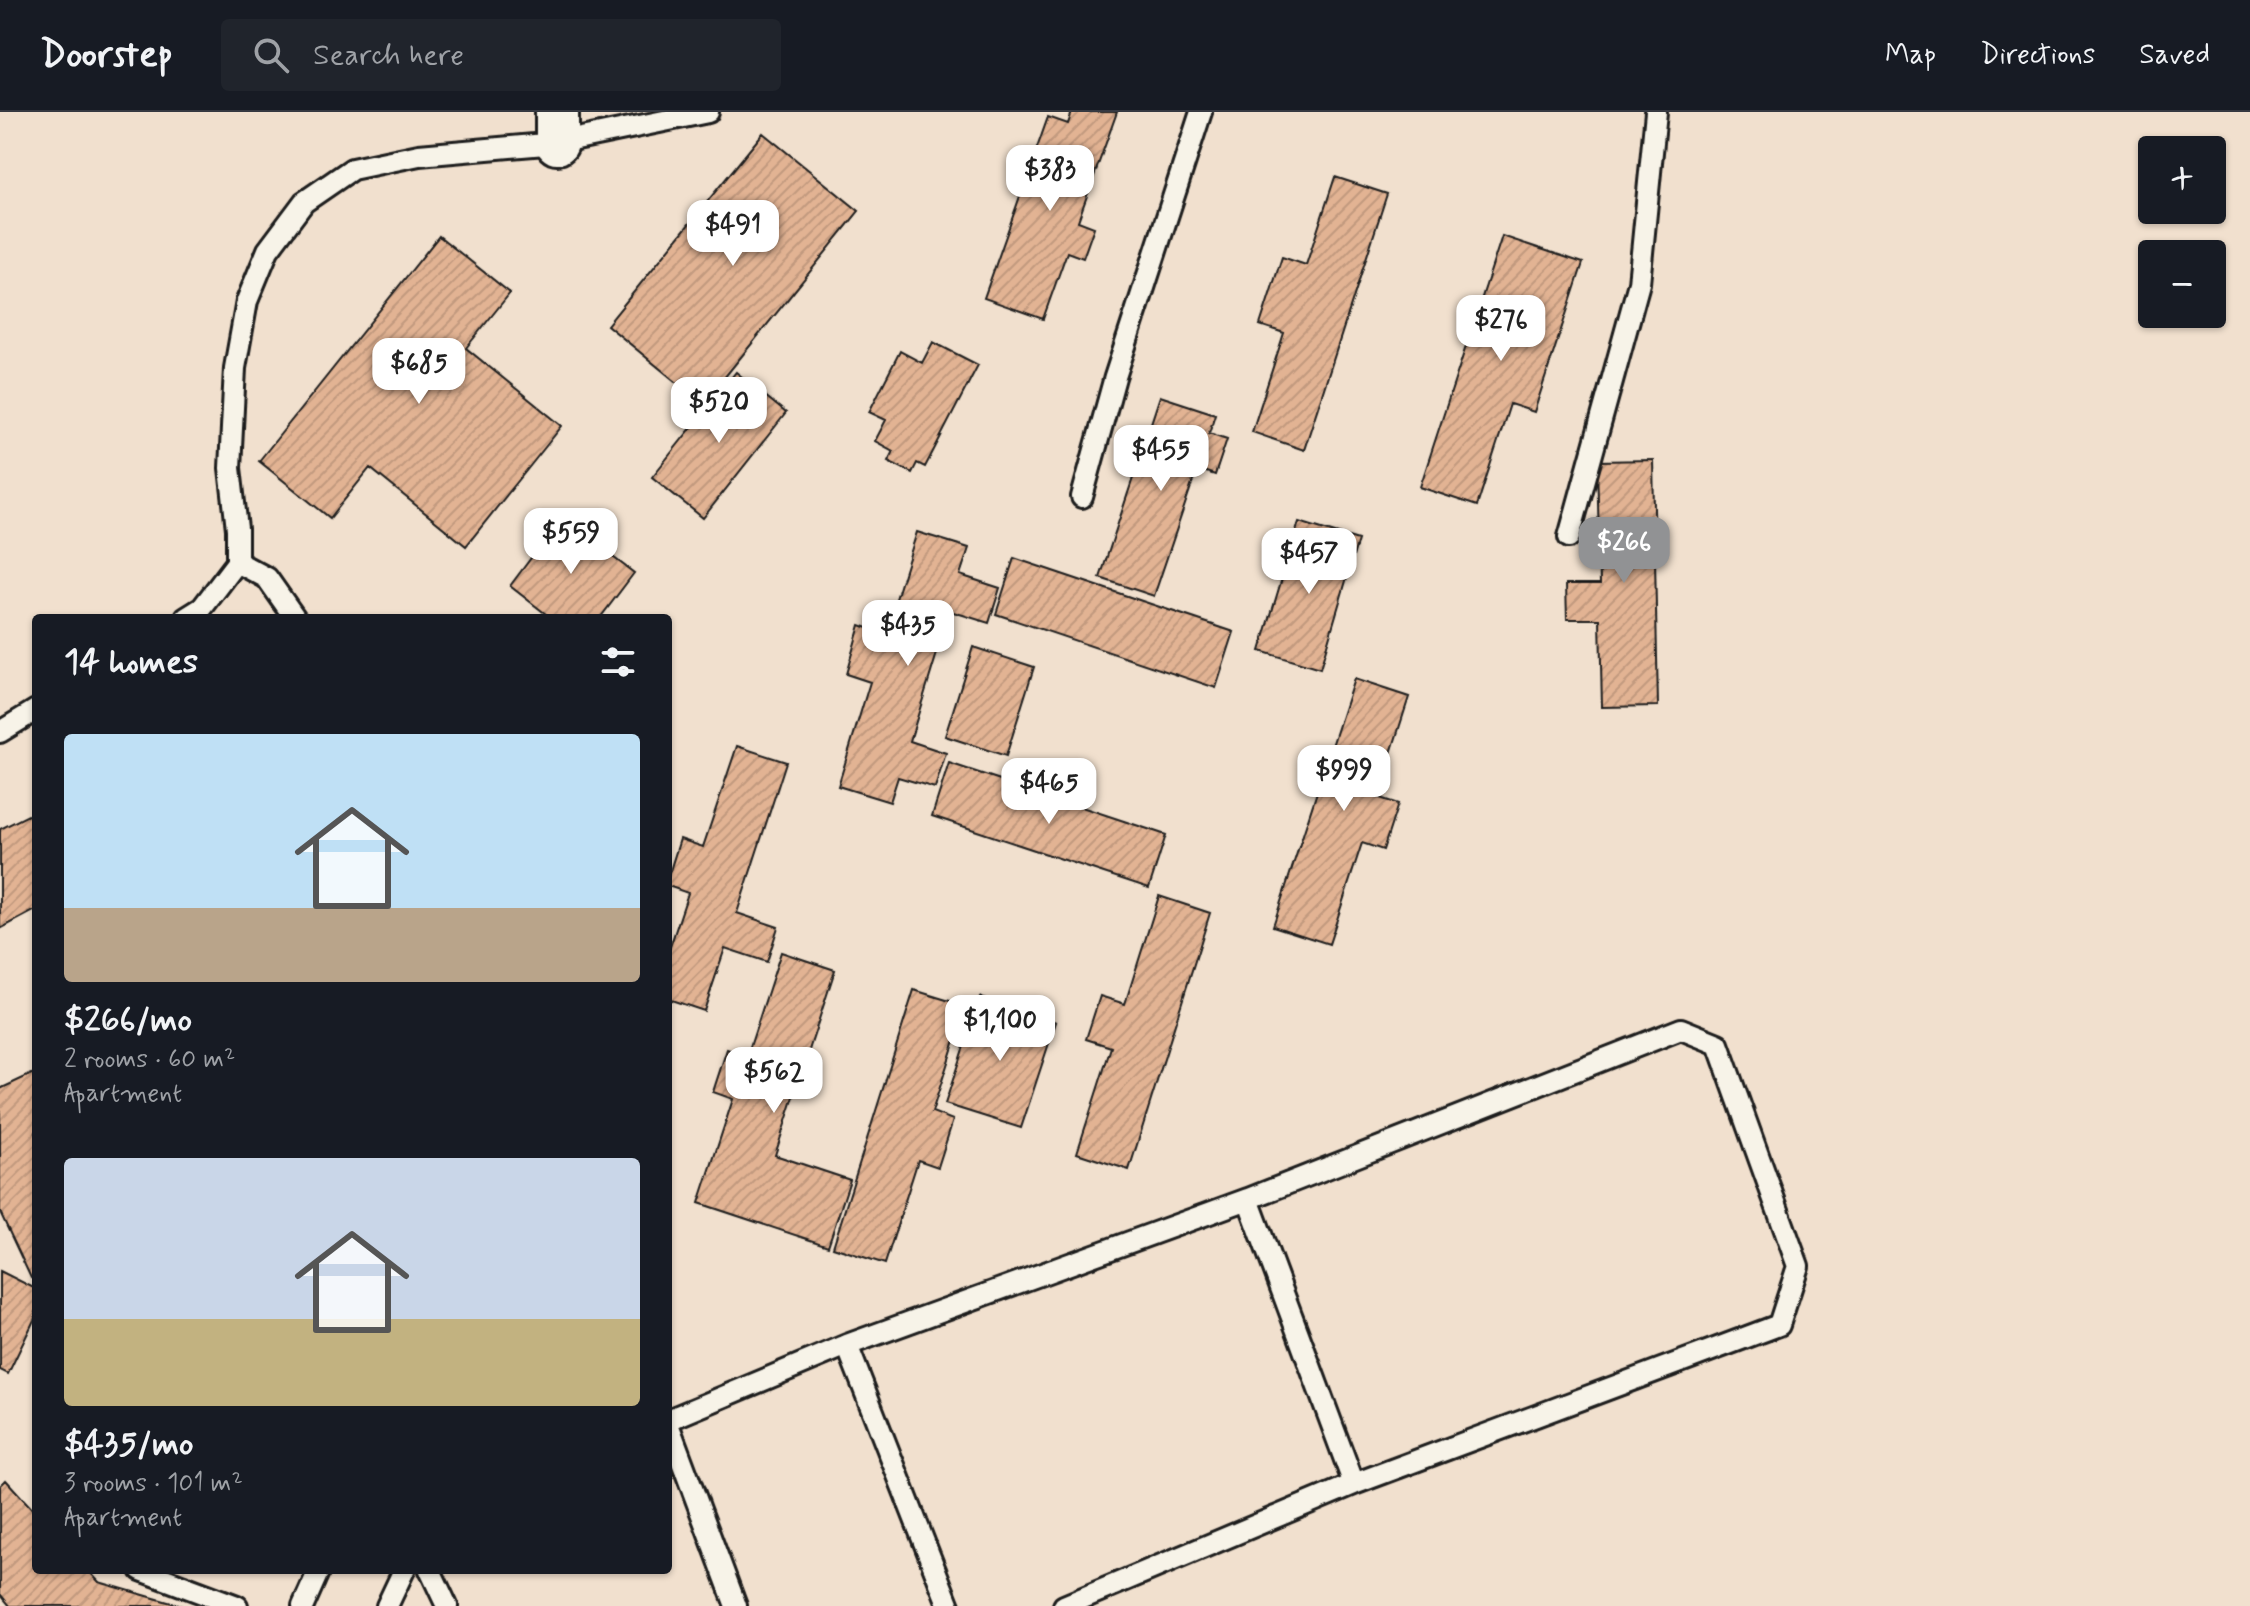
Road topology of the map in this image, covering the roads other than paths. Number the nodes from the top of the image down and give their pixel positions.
1 (708, 112) edge
2 (1201, 112) edge
3 (1656, 112) edge
4 (557, 128) edge
5 (1082, 497) dead end
6 (1569, 537) dead end
7 (237, 562) junction
8 (192, 614) edge
9 (292, 614) edge
10 (32, 712) edge
11 (0, 732) edge
12 (1248, 1199) junction
13 (847, 1345) junction
14 (672, 1420) edge
15 (672, 1433) edge
16 (1354, 1484) junction
17 (156, 1574) edge
18 (317, 1574) edge
19 (402, 1574) edge
20 (432, 1574) edge
21 (237, 1606) edge
22 (303, 1606) edge
23 (387, 1606) edge
24 (447, 1606) edge
25 (736, 1606) edge
26 (949, 1606) edge
27 (1064, 1606) edge

1 - 4 lane
2 - 5 lane
3 - 6 lane
4 - 7 lane
7 - 8 lane
7 - 9 lane
10 - 11 lane
12 - 13 lane
12 - 16 lane
12 - 16 lane
13 - 14 lane
13 - 26 lane
15 - 25 lane
16 - 27 lane
17 - 21 lane
18 - 22 lane
19 - 23 lane
20 - 24 lane

